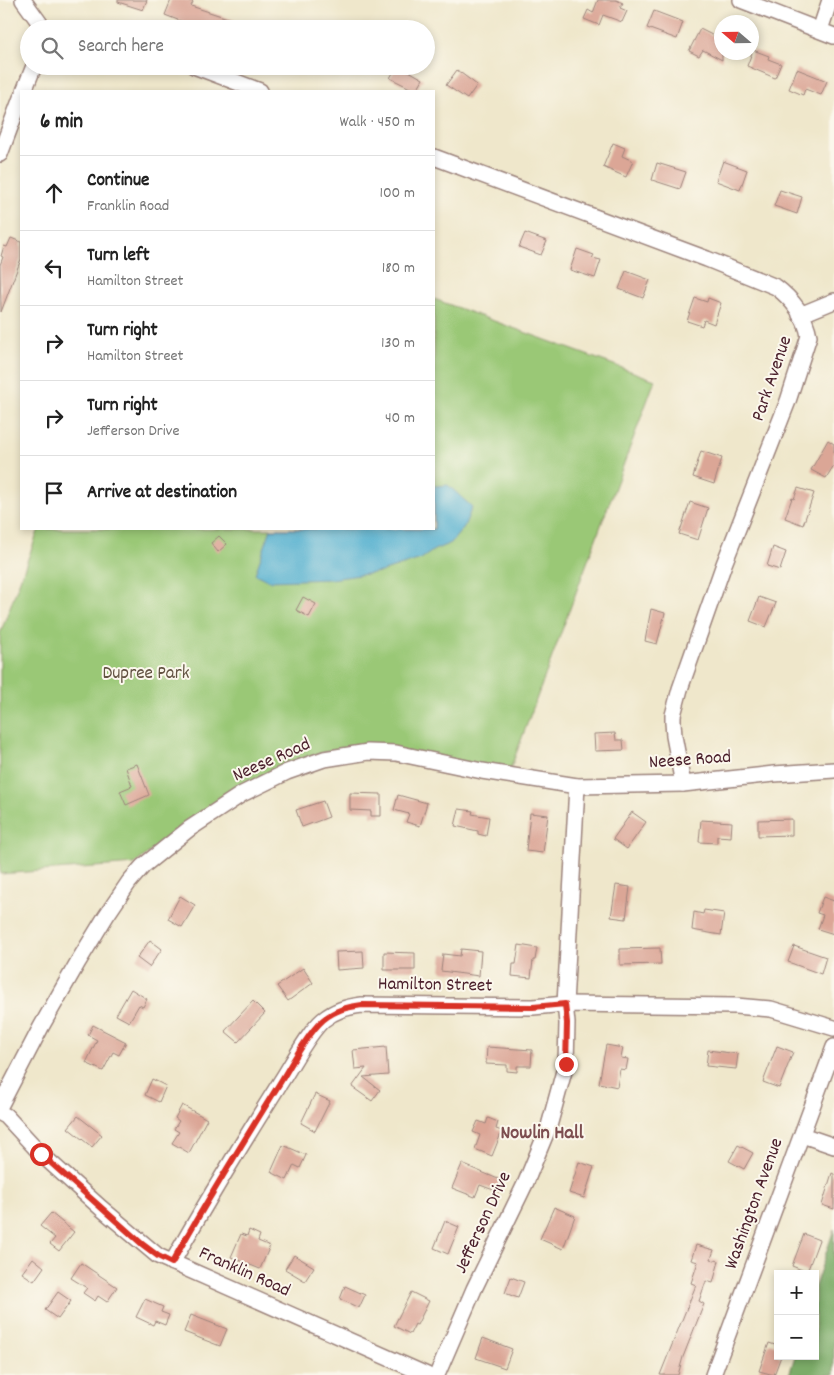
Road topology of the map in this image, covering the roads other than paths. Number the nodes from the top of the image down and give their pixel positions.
1 (23, 0) edge
2 (741, 0) edge
3 (830, 0) edge
4 (37, 20) edge
5 (827, 33) edge
6 (30, 75) edge
7 (218, 75) edge
8 (24, 90) edge
9 (257, 90) edge
10 (20, 101) edge
11 (0, 154) edge
12 (435, 157) edge
13 (834, 301) edge
14 (800, 315) junction
15 (834, 770) edge
16 (683, 784) junction
17 (577, 786) junction
18 (565, 1004) junction
19 (834, 1028) edge
20 (834, 1046) edge
21 (0, 1106) edge
22 (0, 1113) edge
23 (802, 1135) junction
24 (834, 1146) edge
25 (172, 1263) junction
26 (427, 1375) edge
27 (437, 1375) edge
28 (712, 1375) edge

1 - 4 street
2 - 5 street
3 - 5 street
6 - 8 street
7 - 9 street
10 - 11 street
12 - 14 street, Park Avenue
13 - 14 street
14 - 16 street, Park Avenue
15 - 16 street, Neese Road
16 - 17 street, Neese Road
17 - 18 street, Jefferson Drive
17 - 21 street, Neese Road
18 - 19 street, Hamilton Street
18 - 25 street, Hamilton Street
18 - 27 street, Jefferson Drive
20 - 23 street, Washington Avenue
22 - 25 street, Franklin Road
23 - 24 street
23 - 28 street, Washington Avenue
25 - 26 street, Franklin Road

